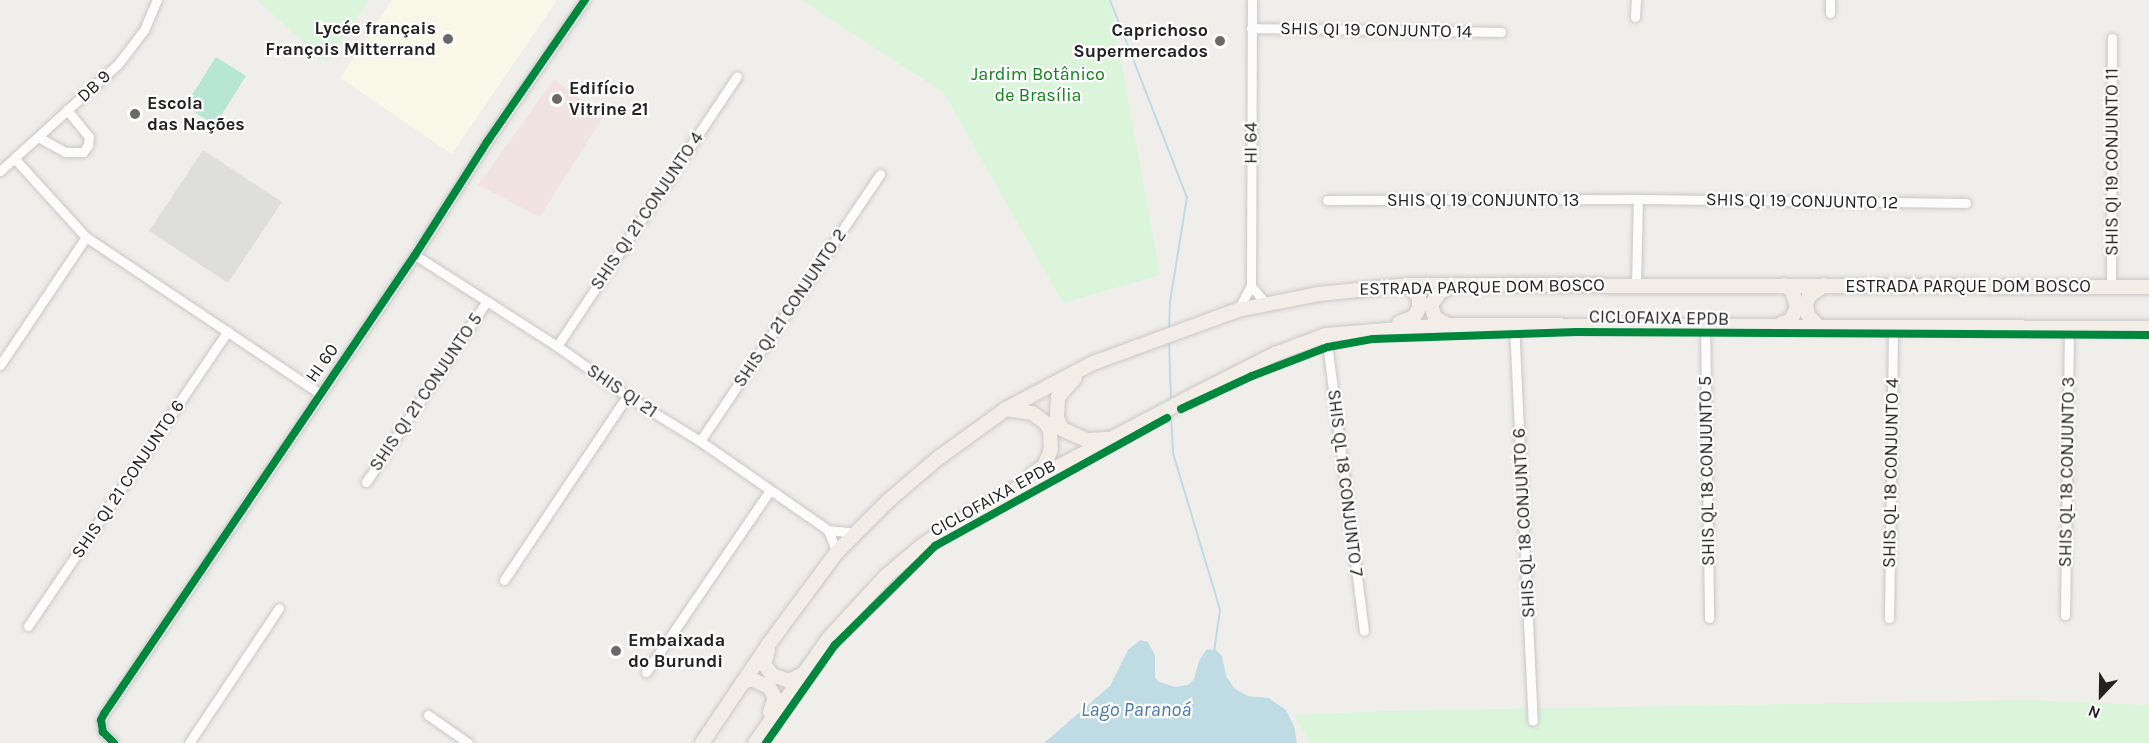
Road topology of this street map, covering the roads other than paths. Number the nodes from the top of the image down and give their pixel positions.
1 (157, 0) edge
2 (585, 0) edge
3 (1252, 0) edge
4 (1636, 0) edge
5 (1830, 0) edge
6 (1830, 13) dead end
7 (1635, 16) dead end
8 (1251, 28) junction
9 (1501, 32) dead end
10 (2112, 38) dead end
11 (737, 76) dead end
12 (67, 110) junction
13 (38, 137) junction
14 (15, 159) junction
15 (0, 171) edge
16 (880, 174) dead end
17 (1638, 199) junction
18 (1328, 200) dead end
19 (1966, 203) dead end
20 (86, 237) junction
21 (415, 255) junction
22 (1407, 285) junction
23 (1455, 285) junction
24 (1636, 285) junction
25 (1784, 285) junction
26 (1825, 285) junction
27 (1251, 286) junction
28 (2111, 287) junction
29 (2149, 287) edge
30 (486, 302) junction
31 (1266, 303) junction
32 (1238, 310) junction
33 (1514, 324) junction
34 (1448, 325) junction
35 (1705, 325) junction
36 (1779, 325) junction
37 (1817, 325) junction
38 (1893, 327) junction
39 (2069, 328) junction
40 (2149, 328) edge
41 (1377, 329) junction
42 (228, 331) junction
43 (1326, 335) junction
44 (557, 346) junction
45 (1093, 363) junction
46 (0, 366) edge
47 (319, 393) junction
48 (627, 396) junction
49 (1006, 409) junction
50 (1116, 437) junction
51 (700, 441) junction
52 (366, 482) dead end
53 (1018, 488) junction
54 (770, 490) junction
55 (828, 530) junction
56 (856, 533) junction
57 (837, 552) junction
58 (504, 580) dead end
59 (279, 608) dead end
60 (2065, 615) dead end
61 (1709, 618) dead end
62 (1889, 618) dead end
63 (28, 626) dead end
64 (1364, 631) dead end
65 (768, 645) junction
66 (646, 672) dead end
67 (804, 673) junction
68 (742, 683) junction
69 (428, 715) dead end
70 (1533, 721) dead end
71 (758, 738) edge
72 (114, 743) edge
73 (189, 743) edge
74 (468, 743) edge
75 (702, 743) edge

1 - 12 street, DB 9
2 - 21 street, HI 60
3 - 8 street, HI 64
4 - 7 street
5 - 6 street
8 - 9 street, SHIS QI 19 CONJUNTO 14
8 - 27 street, HI 64
10 - 28 street, SHIS QI 19 CONJUNTO 11
11 - 44 street, SHIS QI 21 CONJUNTO 4
12 - 13 street, DB 9
12 - 13 street
13 - 14 street, DB 9
14 - 15 street
14 - 20 street, HI 60
16 - 51 street, SHIS QI 21 CONJUNTO 2
17 - 18 street, SHIS QI 19 CONJUNTO 13
17 - 19 street, SHIS QI 19 CONJUNTO 12
17 - 24 street
20 - 42 street, HI 60
20 - 46 street
21 - 30 street, SHIS QI 21
21 - 47 street, HI 60
22 - 23 main road, ESTRADA PARQUE DOM BOSCO
22 - 31 main road, ESTRADA PARQUE DOM BOSCO
22 - 41 main road
23 - 24 main road, ESTRADA PARQUE DOM BOSCO
23 - 34 main road
24 - 25 main road, ESTRADA PARQUE DOM BOSCO
25 - 26 main road, ESTRADA PARQUE DOM BOSCO
25 - 36 main road
26 - 28 main road, ESTRADA PARQUE DOM BOSCO
26 - 37 main road
27 - 31 street
27 - 32 street, HI 64
28 - 29 main road, ESTRADA PARQUE DOM BOSCO
30 - 44 street, SHIS QI 21
30 - 52 street, SHIS QI 21 CONJUNTO 5
31 - 32 main road, ESTRADA PARQUE DOM BOSCO
32 - 45 main road, ESTRADA PARQUE DOM BOSCO
33 - 34 main road, ESTRADA PARQUE DOM BOSCO
33 - 35 main road, ESTRADA PARQUE DOM BOSCO
33 - 70 street, SHIS QL 18 CONJUNTO 6
34 - 41 main road, ESTRADA PARQUE DOM BOSCO
35 - 36 main road, ESTRADA PARQUE DOM BOSCO
35 - 61 street, SHIS QL 18 CONJUNTO 5
36 - 37 main road, ESTRADA PARQUE DOM BOSCO
37 - 38 main road, ESTRADA PARQUE DOM BOSCO
38 - 39 main road, ESTRADA PARQUE DOM BOSCO
38 - 62 street, SHIS QL 18 CONJUNTO 4
39 - 40 main road, ESTRADA PARQUE DOM BOSCO
39 - 60 street, SHIS QL 18 CONJUNTO 3
41 - 43 main road, ESTRADA PARQUE DOM BOSCO
42 - 47 street, HI 60
42 - 63 street, SHIS QI 21 CONJUNTO 6
43 - 50 main road, ESTRADA PARQUE DOM BOSCO
43 - 64 street, SHIS QL 18 CONJUNTO 7
44 - 48 street, SHIS QI 21
45 - 49 main road, ESTRADA PARQUE DOM BOSCO
45 - 50 main road
47 - 72 street, HI 60
48 - 51 street, SHIS QI 21
48 - 58 street
49 - 53 main road
49 - 56 main road, ESTRADA PARQUE DOM BOSCO
50 - 53 main road, ESTRADA PARQUE DOM BOSCO
51 - 54 street, SHIS QI 21
53 - 67 main road, ESTRADA PARQUE DOM BOSCO
54 - 55 street, SHIS QI 21
54 - 66 street
55 - 56 street, SHIS QI 21
55 - 57 street
56 - 57 main road, ESTRADA PARQUE DOM BOSCO
57 - 65 main road, ESTRADA PARQUE DOM BOSCO
59 - 73 street
65 - 67 main road
65 - 68 main road, ESTRADA PARQUE DOM BOSCO
67 - 71 main road, ESTRADA PARQUE DOM BOSCO
68 - 71 main road
68 - 75 main road, ESTRADA PARQUE DOM BOSCO
69 - 74 street

